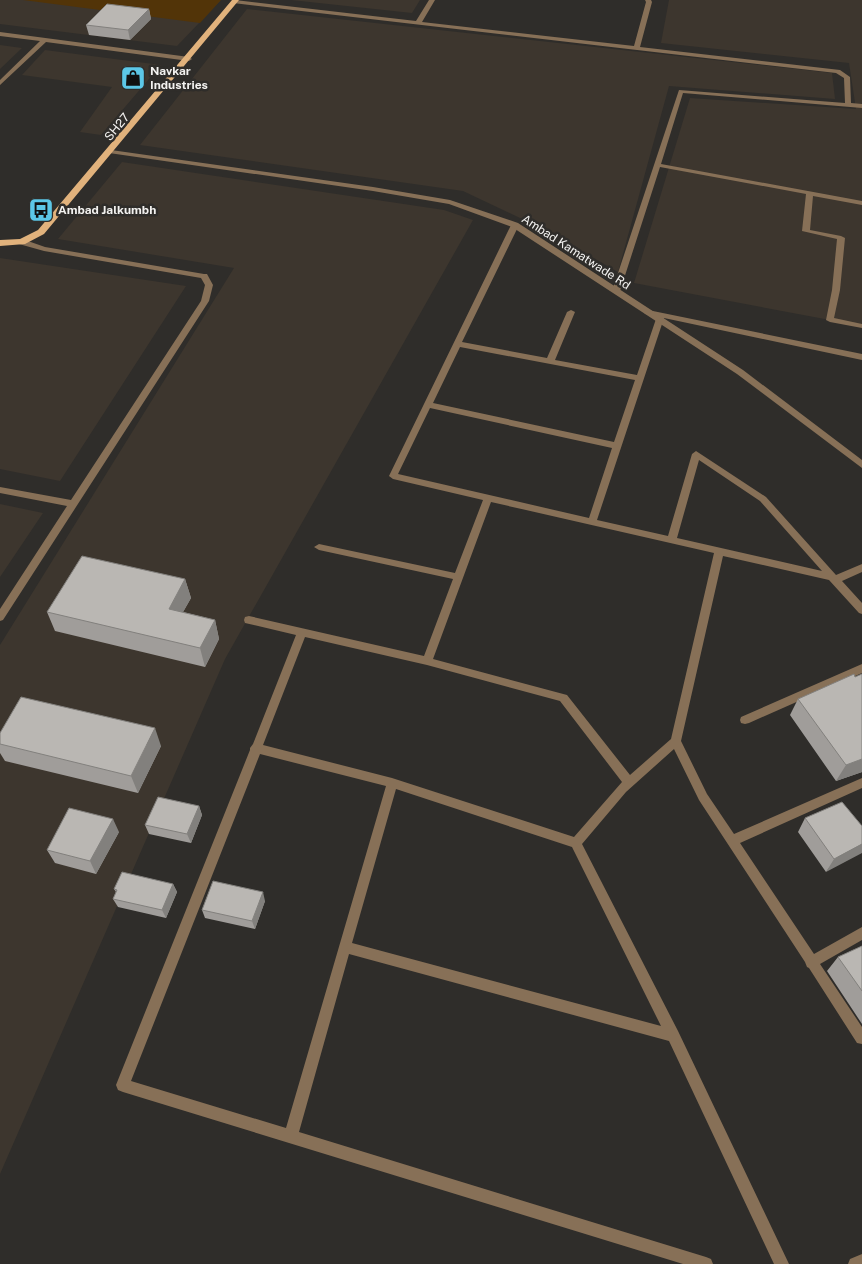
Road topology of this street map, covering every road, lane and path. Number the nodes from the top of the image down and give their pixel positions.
1 (432, 0) edge
2 (648, 0) edge
3 (236, 1) edge
4 (418, 22) junction
5 (0, 34) edge
6 (45, 40) junction
7 (636, 48) junction
8 (189, 59) junction
9 (0, 83) edge
10 (848, 105) junction
11 (862, 106) edge
12 (111, 152) junction
13 (657, 165) junction
14 (810, 194) junction
15 (862, 203) edge
16 (515, 225) junction
17 (22, 242) junction
18 (0, 243) edge
19 (616, 291) junction
20 (571, 312) dead end
21 (648, 312) junction
22 (660, 318) junction
23 (862, 326) edge
24 (458, 344) junction
25 (862, 357) edge
26 (550, 361) junction
27 (640, 378) junction
28 (428, 405) junction
29 (617, 446) junction
30 (862, 465) edge
31 (0, 490) edge
32 (488, 498) junction
33 (73, 504) junction
34 (592, 522) junction
35 (672, 540) junction
36 (319, 547) dead end
37 (719, 551) junction
38 (862, 568) edge
39 (458, 577) junction
40 (833, 579) junction
41 (862, 610) edge
42 (0, 617) edge
43 (249, 620) dead end
44 (302, 633) junction
45 (427, 661) junction
46 (862, 668) edge
47 (744, 720) dead end
48 (676, 741) junction
49 (255, 748) junction
50 (629, 782) junction
51 (392, 783) junction
52 (862, 783) edge
53 (731, 841) junction
54 (576, 842) junction
55 (862, 933) edge
56 (345, 947) junction
57 (811, 962) junction
58 (673, 1036) junction
59 (862, 1038) edge
60 (291, 1136) junction
61 (862, 1261) edge
62 (706, 1264) edge
63 (782, 1264) edge
64 (855, 1264) edge

1 - 4 street
2 - 7 street
3 - 4 street
3 - 8 main road, SH27 / SH27
4 - 7 street
5 - 6 street
6 - 8 street
6 - 9 street
7 - 10 street
8 - 12 main road, SH27 / SH27
10 - 11 street
10 - 13 street
12 - 16 street, Ambad Kamatwade Rd
12 - 17 main road, SH27 / SH27
13 - 14 street
13 - 19 street
14 - 15 street
14 - 23 street
16 - 19 street, Ambad Kamatwade Rd
16 - 24 street
17 - 18 main road, SH27 / SH27
17 - 33 street
19 - 21 street, Ambad Kamatwade Rd
20 - 26 street
21 - 22 street, Ambad Kamatwade Rd
21 - 25 street
22 - 27 street
22 - 30 street, Ambad Kamatwade Rd
24 - 26 street
24 - 28 street
26 - 27 street
27 - 29 street
28 - 29 street
28 - 32 street
29 - 34 street
31 - 33 street
32 - 34 street
32 - 39 street
33 - 42 street
34 - 35 street
35 - 37 street
35 - 40 street
36 - 39 street
37 - 40 street
37 - 48 street
38 - 40 street
39 - 45 street
40 - 41 street
43 - 44 street
44 - 45 street
44 - 49 street
45 - 50 street
46 - 47 street
48 - 50 street
48 - 53 street
49 - 51 street
49 - 60 street
50 - 54 street
51 - 54 street
51 - 56 street
52 - 53 street
53 - 57 street
54 - 58 street
55 - 57 street
56 - 58 street
56 - 60 street
57 - 59 street
58 - 63 street
60 - 62 street
61 - 64 street

